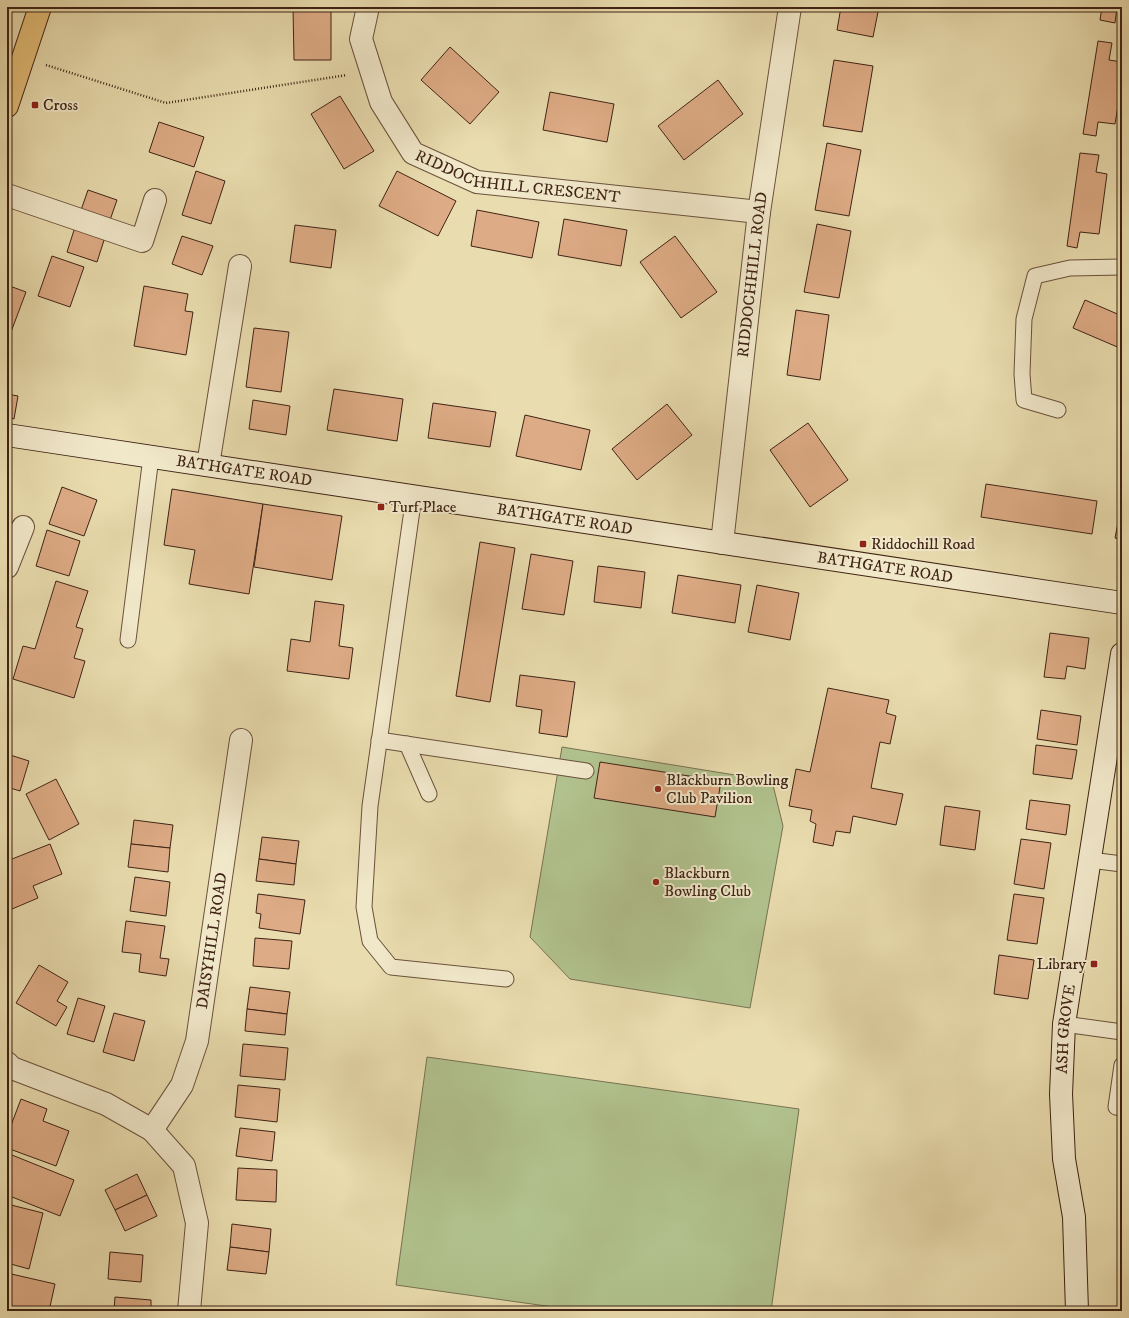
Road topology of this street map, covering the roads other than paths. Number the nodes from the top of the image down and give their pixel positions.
1 (40, 7) edge
2 (368, 7) edge
3 (790, 7) edge
4 (7, 106) edge
5 (7, 195) edge
6 (155, 200) dead end
7 (759, 212) junction
8 (240, 266) dead end
9 (1122, 267) edge
10 (1058, 410) dead end
11 (7, 435) edge
12 (152, 457) junction
13 (208, 465) junction
14 (414, 496) junction
15 (23, 527) dead end
16 (722, 543) junction
17 (7, 568) edge
18 (1122, 603) edge
19 (128, 640) dead end
20 (1122, 654) edge
21 (241, 740) dead end
22 (379, 740) junction
23 (407, 744) junction
24 (586, 771) dead end
25 (428, 794) dead end
26 (1090, 860) junction
27 (1122, 864) edge
28 (506, 979) dead end
29 (1064, 1024) junction
30 (1122, 1032) edge
31 (1122, 1065) edge
32 (9, 1069) edge
33 (1122, 1108) edge
34 (152, 1130) junction
35 (190, 1311) edge
36 (1077, 1311) edge

1 - 4 main road
2 - 7 street, RIDDOCHHILL CRESCENT
3 - 7 street, RIDDOCHHILL ROAD
5 - 6 street
7 - 16 street, RIDDOCHHILL ROAD
8 - 13 street
9 - 10 lane
11 - 12 street, BATHGATE ROAD
12 - 13 street, BATHGATE ROAD
12 - 19 lane
13 - 14 street, BATHGATE ROAD
14 - 16 street, BATHGATE ROAD
14 - 22 lane
15 - 17 street
16 - 18 street, BATHGATE ROAD
20 - 26 street, ASH GROVE
21 - 34 street, DAISYHILL ROAD
22 - 23 lane
22 - 28 lane
23 - 24 lane
23 - 25 lane
26 - 27 lane
26 - 29 street, ASH GROVE
29 - 30 lane
29 - 36 street, ASH GROVE
31 - 33 lane
32 - 34 street
34 - 35 street

